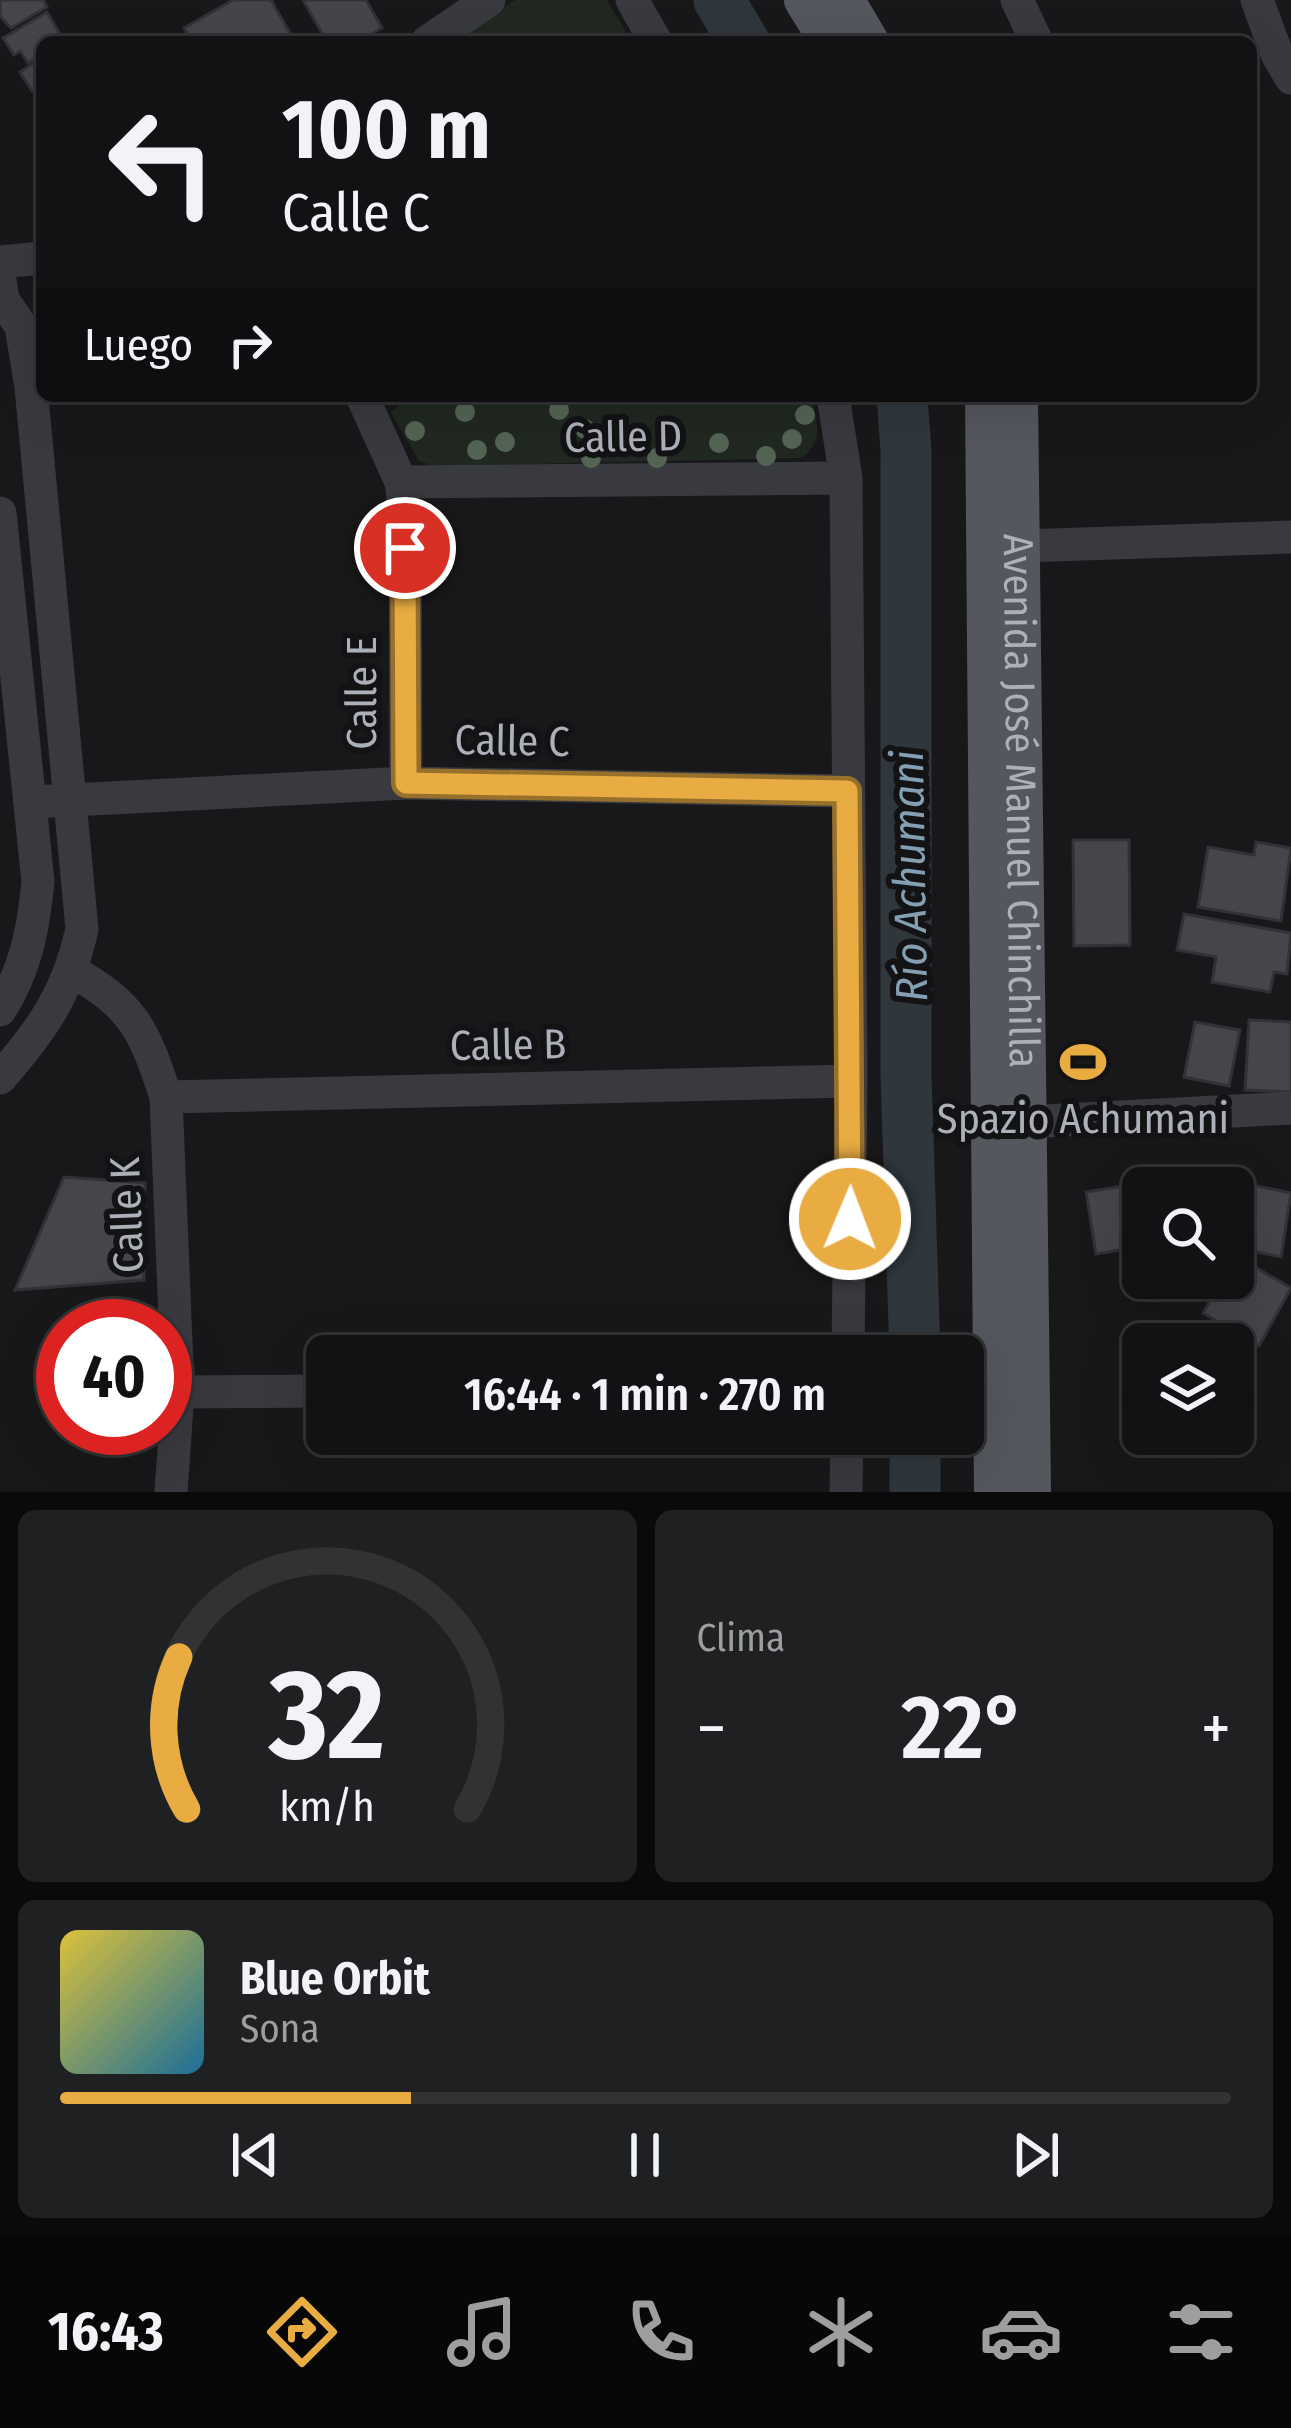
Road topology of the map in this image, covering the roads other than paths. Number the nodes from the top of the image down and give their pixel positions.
1 (489, 0) edge
2 (632, 0) edge
3 (806, 0) edge
4 (843, 0) edge
5 (1017, 0) edge
6 (1257, 0) edge
7 (436, 36) edge
8 (653, 36) edge
9 (827, 36) edge
10 (864, 36) edge
11 (1034, 36) edge
12 (1291, 78) edge
13 (36, 259) edge
14 (0, 262) edge
15 (1, 296) edge
16 (365, 402) edge
17 (834, 402) edge
18 (987, 402) edge
19 (1017, 402) edge
20 (846, 478) junction
21 (401, 482) junction
22 (0, 513) edge
23 (1291, 537) edge
24 (1005, 546) junction
25 (57, 658) junction
26 (8, 661) edge
27 (406, 783) junction
28 (847, 791) junction
29 (72, 799) junction
30 (32, 802) junction
31 (73, 971) junction
32 (0, 1010) edge
33 (0, 1078) edge
34 (851, 1081) junction
35 (166, 1097) junction
36 (1291, 1108) edge
37 (1010, 1122) junction
38 (174, 1299) edge
39 (848, 1335) edge
40 (306, 1391) edge
41 (192, 1392) edge
42 (174, 1455) edge
43 (847, 1455) edge
44 (171, 1492) edge
45 (846, 1492) edge
46 (995, 1492) edge
47 (1030, 1492) edge

1 - 7 street
2 - 8 street
3 - 9 main road
4 - 10 main road
5 - 11 street
6 - 12 street
13 - 14 street
15 - 25 street
16 - 21 street, Calle E
17 - 20 street
18 - 24 main road, Avenida José Manuel Chinchilla
19 - 24 main road, Avenida José Manuel Chinchilla
20 - 21 street, Calle D
20 - 28 street
21 - 27 street, Calle E
22 - 26 street
23 - 24 street
24 - 37 main road, Avenida José Manuel Chinchilla
25 - 26 street
25 - 29 street
26 - 30 street
27 - 28 street, Calle C
27 - 29 street, Calle C
28 - 34 street
29 - 30 street, Calle C
29 - 31 street
30 - 32 street
31 - 33 street
31 - 35 street, Calle K
34 - 35 street, Calle B
34 - 39 street
35 - 38 street, Calle K
36 - 37 street
37 - 46 main road, Avenida José Manuel Chinchilla
37 - 47 main road, Avenida José Manuel Chinchilla
40 - 41 street
42 - 44 street, Calle K
43 - 45 street

